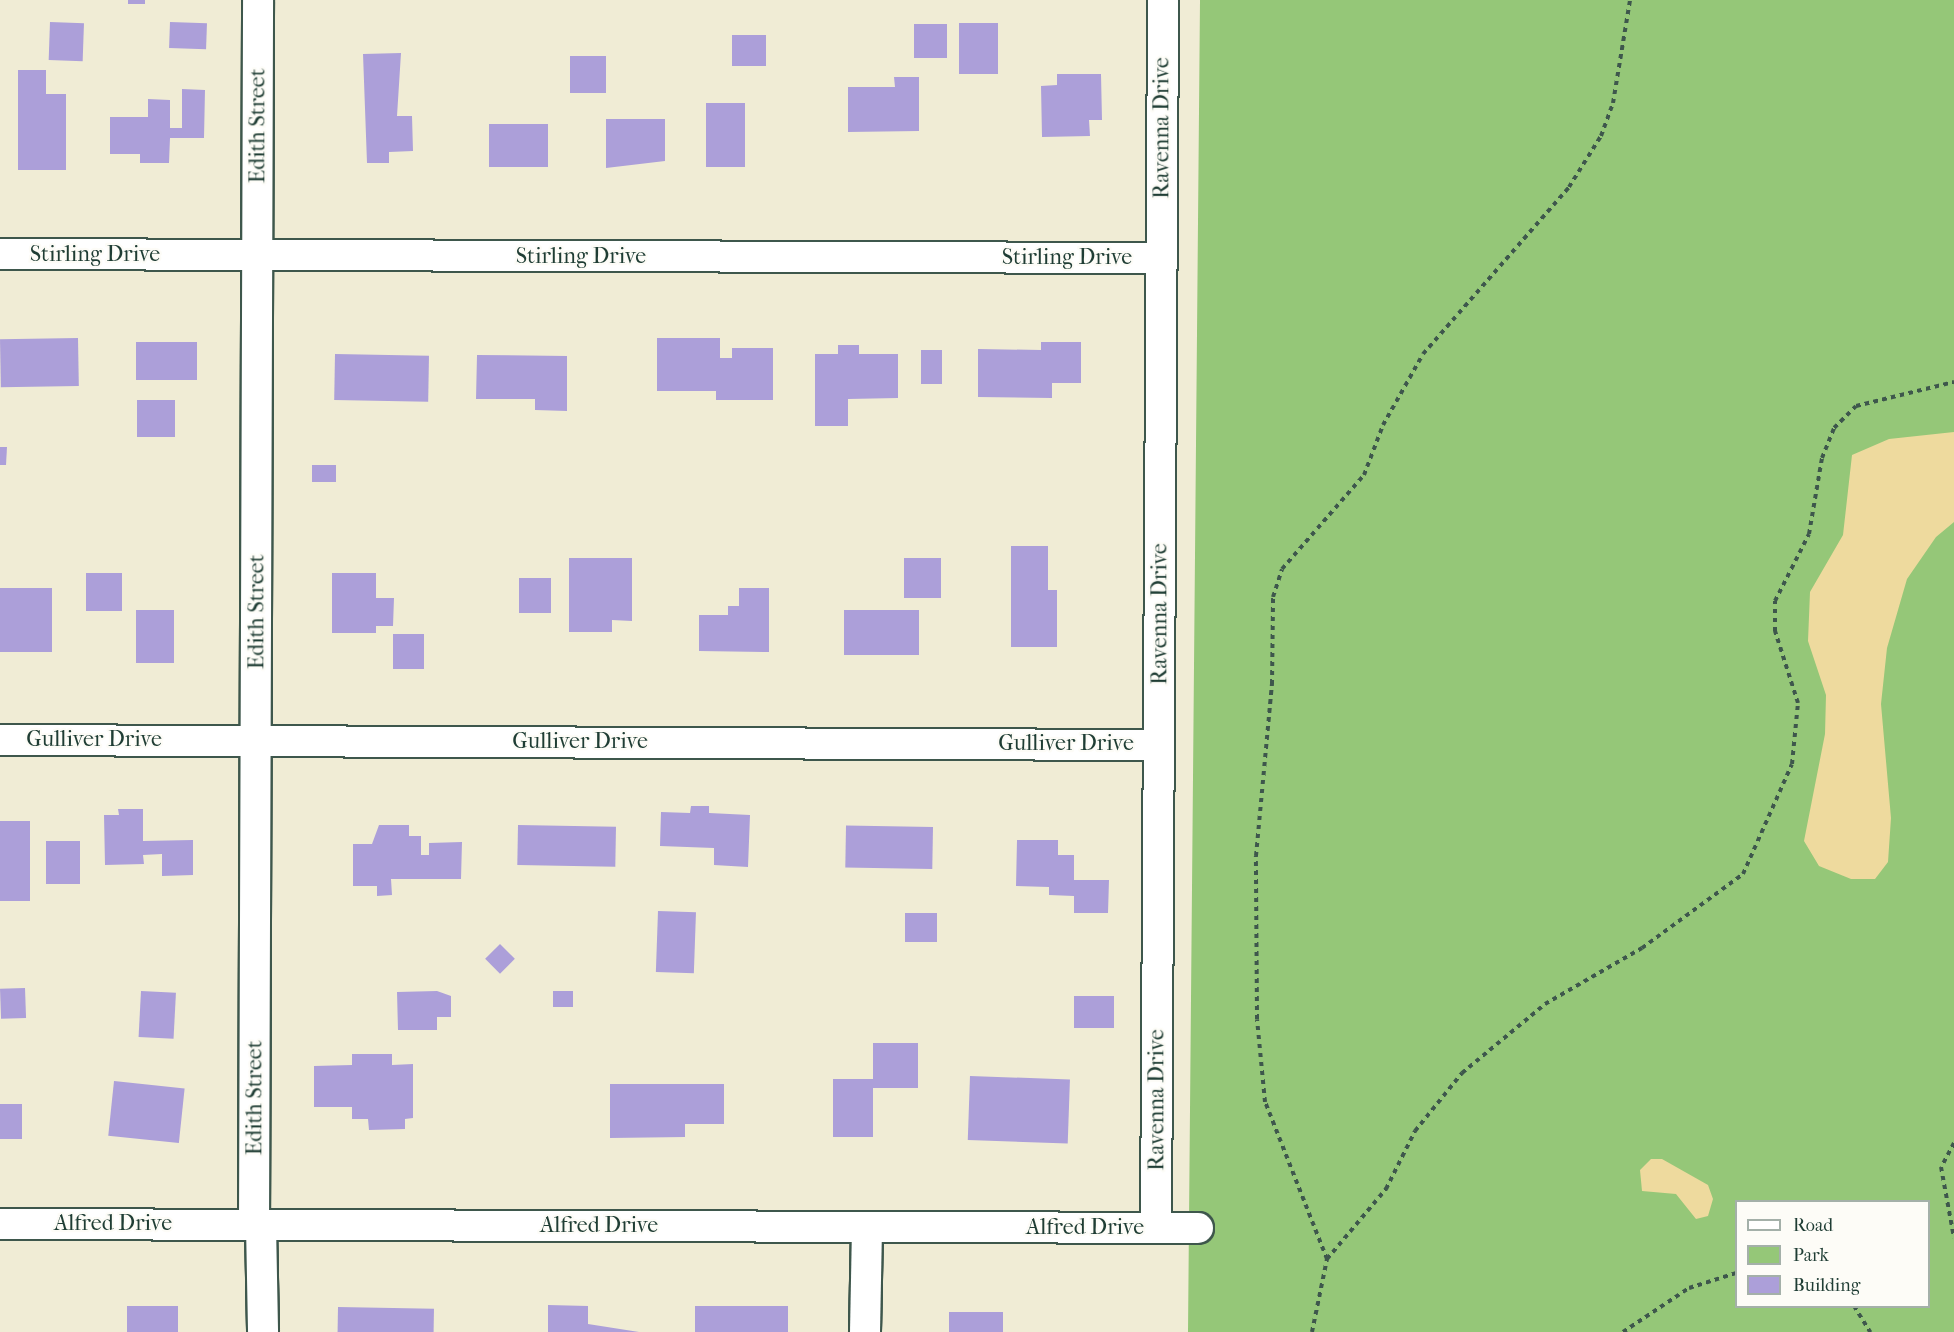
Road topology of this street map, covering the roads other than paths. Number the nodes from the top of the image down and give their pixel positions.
1 (258, 0) edge
2 (1162, 0) edge
3 (0, 254) edge
4 (259, 256) junction
5 (1161, 258) junction
6 (0, 740) edge
7 (256, 741) junction
8 (1160, 745) junction
9 (0, 1224) edge
10 (258, 1225) junction
11 (867, 1227) junction
12 (1156, 1228) junction
13 (1198, 1228) dead end
14 (263, 1332) edge
15 (865, 1332) edge

1 - 4 street, Edith Street
2 - 5 street, Ravenna Drive
3 - 4 street, Stirling Drive
4 - 5 street, Stirling Drive
4 - 7 street, Edith Street
5 - 8 street, Ravenna Drive
6 - 7 street, Gulliver Drive
7 - 8 street, Gulliver Drive
7 - 10 street, Edith Street
8 - 12 street, Ravenna Drive
9 - 10 street, Alfred Drive
10 - 11 street, Alfred Drive
10 - 14 street, Edith Street
11 - 12 street, Alfred Drive
11 - 15 street
12 - 13 street, Alfred Drive

